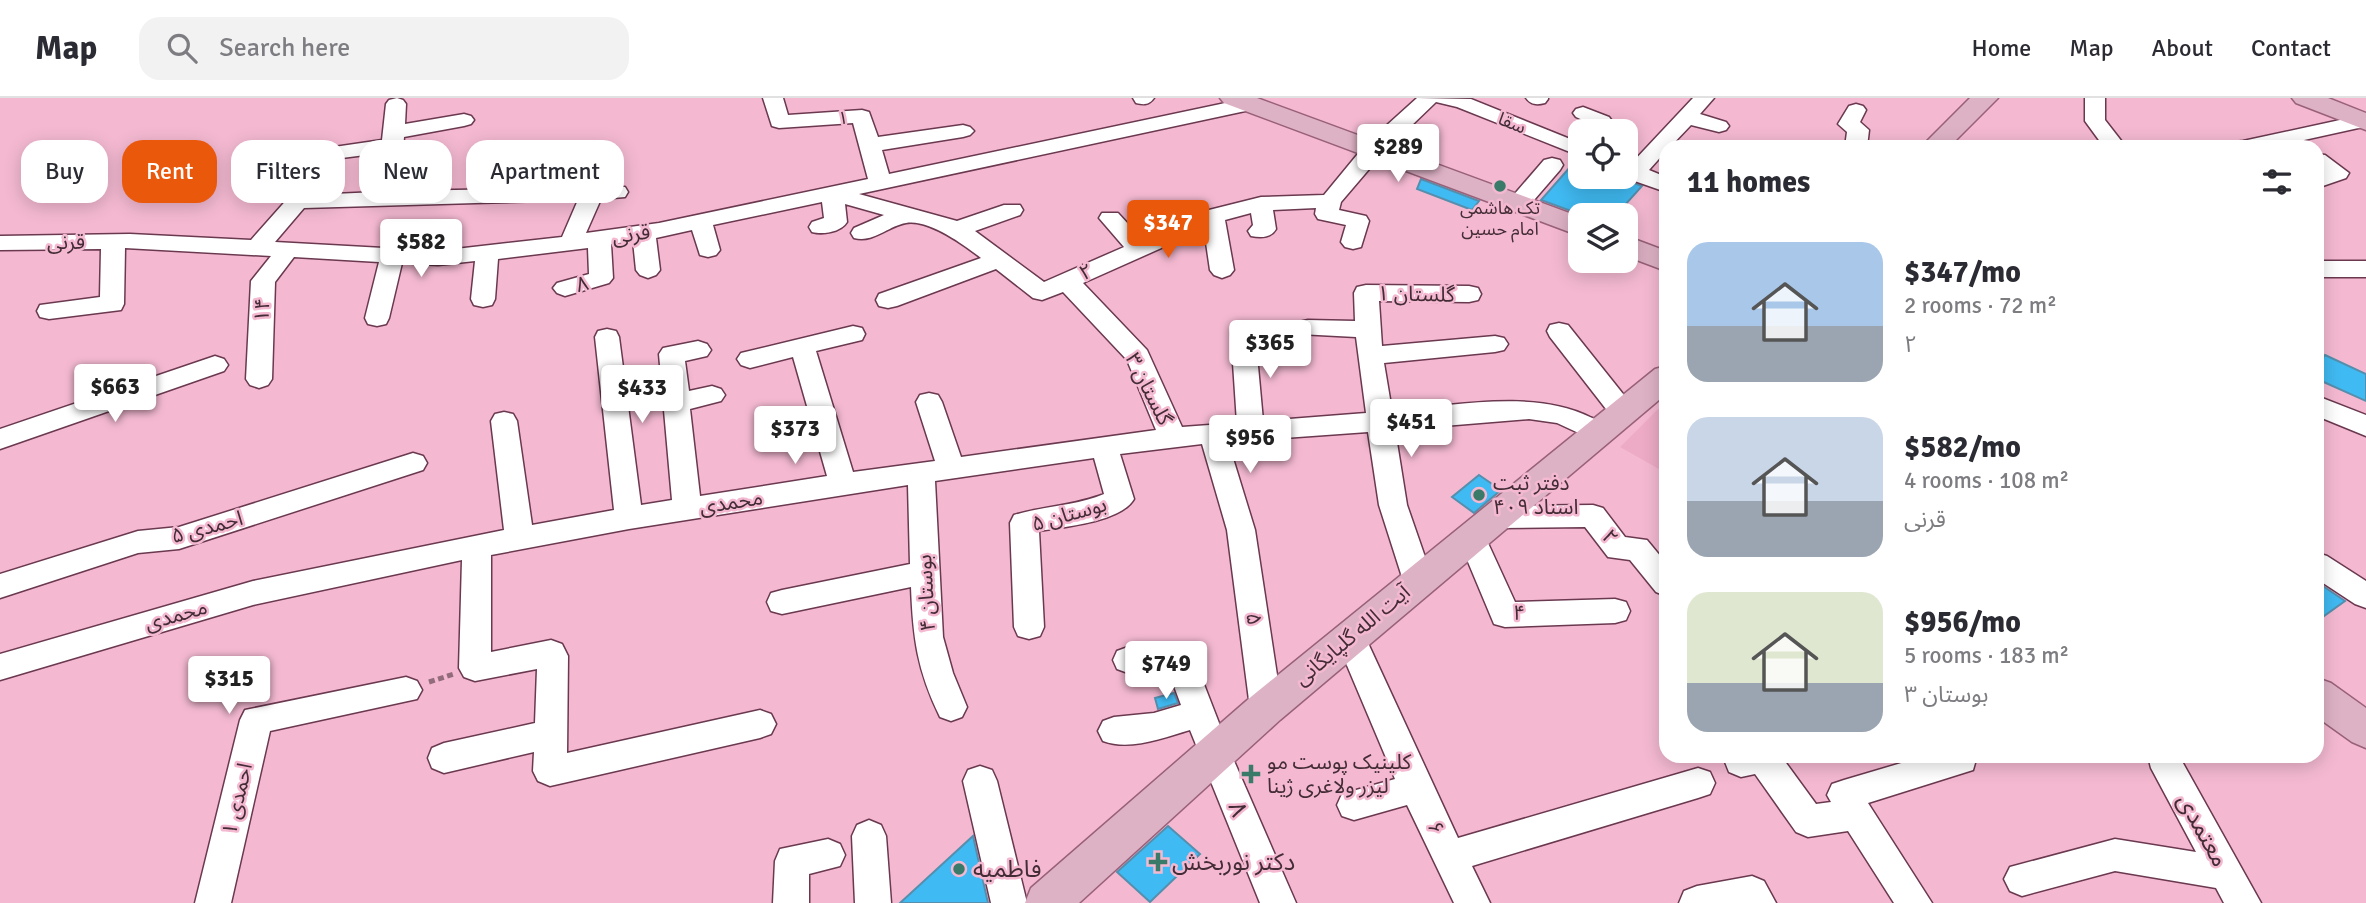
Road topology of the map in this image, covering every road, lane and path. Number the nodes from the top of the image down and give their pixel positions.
1 (773, 98) edge
2 (1429, 98) edge
3 (1444, 98) edge
4 (2095, 98) edge
5 (2305, 98) edge
6 (1979, 99) edge
7 (1241, 101) edge
8 (396, 104) dead end
9 (1695, 104) edge
10 (1856, 110) dead end
11 (464, 120) dead end
12 (2364, 122) edge
13 (1719, 126) dead end
14 (963, 131) dead end
15 (393, 139) junction
16 (1660, 140) edge
17 (1857, 140) edge
18 (1941, 140) edge
19 (2110, 140) edge
20 (2301, 140) edge
21 (1659, 141) edge
22 (1568, 144) edge
23 (870, 145) junction
24 (1374, 149) junction
25 (345, 150) edge
26 (1638, 163) edge
27 (2324, 164) edge
28 (1552, 165) dead end
29 (1638, 174) edge
30 (2324, 178) edge
31 (1659, 181) edge
32 (880, 183) junction
33 (832, 194) junction
34 (359, 200) edge
35 (1330, 201) junction
36 (1520, 202) junction
37 (588, 203) edge
38 (1261, 204) junction
39 (1012, 210) dead end
40 (907, 215) junction
41 (1213, 216) junction
42 (1110, 218) dead end
43 (1566, 219) edge
44 (701, 221) junction
45 (820, 228) dead end
46 (958, 229) junction
47 (1259, 231) dead end
48 (644, 232) junction
49 (862, 233) dead end
50 (599, 239) junction
51 (113, 241) junction
52 (1353, 242) dead end
53 (0, 243) edge
54 (571, 243) junction
55 (256, 248) junction
56 (1139, 248) junction
57 (288, 250) junction
58 (708, 250) dead end
59 (1638, 250) edge
60 (486, 253) junction
61 (392, 256) junction
62 (1659, 259) edge
63 (1000, 260) junction
64 (2324, 269) edge
65 (2366, 269) edge
66 (648, 270) dead end
67 (1222, 270) dead end
68 (1067, 281) junction
69 (565, 288) dead end
70 (1469, 294) dead end
71 (483, 299) dead end
72 (888, 300) dead end
73 (49, 310) dead end
74 (377, 318) dead end
75 (1308, 328) dead end
76 (1367, 329) junction
77 (1559, 331) dead end
78 (1243, 333) dead end
79 (853, 334) dead end
80 (607, 337) dead end
81 (1495, 344) dead end
82 (802, 346) junction
83 (698, 350) dead end
84 (1370, 356) junction
85 (750, 359) dead end
86 (215, 365) dead end
87 (259, 379) dead end
88 (1659, 382) edge
89 (712, 395) dead end
90 (677, 402) junction
91 (929, 402) dead end
92 (2324, 408) edge
93 (504, 421) dead end
94 (1381, 421) junction
95 (1610, 421) junction
96 (2366, 426) edge
97 (1251, 430) junction
98 (1212, 433) junction
99 (1173, 438) junction
100 (0, 439) edge
101 (1104, 449) junction
102 (413, 463) dead end
103 (952, 470) junction
104 (921, 474) junction
105 (843, 484) junction
106 (687, 509) junction
107 (629, 518) junction
108 (1486, 528) junction
109 (519, 538) junction
110 (477, 546) junction
111 (2324, 570) edge
112 (924, 573) junction
113 (1659, 575) edge
114 (1418, 580) junction
115 (0, 586) edge
116 (2361, 600) edge
117 (782, 602) dead end
118 (1615, 611) dead end
119 (1029, 627) dead end
120 (1350, 637) junction
121 (1128, 660) dead end
122 (0, 667) edge
123 (475, 668) junction
124 (405, 690) joint
125 (2324, 700) edge
126 (951, 707) dead end
127 (1266, 708) junction
128 (1199, 713) junction
129 (760, 724) dead end
130 (2366, 730) edge
131 (1114, 731) dead end
132 (550, 734) junction
133 (1215, 754) junction
134 (443, 758) dead end
135 (1767, 763) edge
136 (1951, 763) edge
137 (2162, 763) edge
138 (980, 781) dead end
139 (1698, 783) dead end
140 (1416, 788) junction
141 (1354, 805) dead end
142 (1855, 814) junction
143 (869, 836) dead end
144 (828, 855) dead end
145 (1451, 856) junction
146 (2022, 879) dead end
147 (2235, 888) edge
148 (213, 903) edge
149 (791, 903) edge
150 (873, 903) edge
151 (1009, 903) edge
152 (1046, 903) edge
153 (1278, 903) edge
154 (1472, 903) edge
155 (1697, 903) edge
156 (1758, 903) edge
157 (1914, 903) edge

1 - 23 street, ۱
2 - 24 street
3 - 22 street, سقا
4 - 19 street
5 - 12 main road
6 - 18 main road
7 - 24 main road
7 - 32 street, قرنی
8 - 15 street
9 - 13 street
9 - 16 street
10 - 17 street
11 - 15 street
12 - 20 street
14 - 23 street
15 - 25 street
21 - 26 street
23 - 32 street, ۱
24 - 35 street
24 - 36 main road
27 - 30 street
28 - 36 street
29 - 31 street
32 - 33 street, قرنی
33 - 40 street, ۲
33 - 44 street, قرنی
33 - 45 street
34 - 55 street
35 - 38 street, ۲
35 - 52 street
36 - 43 main road
37 - 54 street
38 - 41 street, ۲
38 - 47 street
39 - 46 street
40 - 46 street, ۲
40 - 49 street
41 - 56 street, ۲
41 - 67 street
42 - 56 street
44 - 48 street, قرنی
44 - 58 street
46 - 63 street, ۲
48 - 50 street, قرنی
48 - 66 street
50 - 54 street, قرنی
50 - 69 street, ۸
51 - 53 street, قرنی
51 - 55 street, قرنی
51 - 73 street
54 - 60 street, قرنی
55 - 57 street, قرنی
56 - 68 street, ۲
57 - 61 street, قرنی
57 - 87 street, ۱۴
59 - 62 main road
60 - 61 street, قرنی
60 - 71 street
61 - 74 street
63 - 68 street, ۲
63 - 72 street
64 - 65 street
68 - 99 street, گلستان ۳
70 - 76 street, گلستان ۱
75 - 76 street
76 - 84 street, گلستان ۱
77 - 95 street
78 - 97 street
79 - 82 street
80 - 107 street
81 - 84 street
82 - 85 street
82 - 105 street
83 - 90 street
84 - 94 street, گلستان ۱
86 - 100 street
88 - 95 main road, آیت الله گلپایگانی
89 - 90 street
90 - 106 street
91 - 103 street
92 - 96 street
93 - 109 street
94 - 95 street, محمدی
94 - 97 street, محمدی
94 - 114 street, گلستان ۱
95 - 108 main road, آیت الله گلپایگانی
97 - 98 street, محمدی
98 - 99 street, محمدی
98 - 127 street, ۵
99 - 101 street, محمدی
101 - 103 street, محمدی
101 - 119 street, بوستان ۵
102 - 115 street, احمدی ۵
103 - 104 street, محمدی
104 - 105 street, محمدی
104 - 112 street, بوستان ۴
105 - 106 street, محمدی
106 - 107 street, محمدی
107 - 109 street, محمدی
108 - 113 street, ۲
108 - 114 main road, آیت الله گلپایگانی
108 - 118 street, ۴
109 - 110 street, محمدی
110 - 122 street, محمدی
110 - 123 street
111 - 116 street
112 - 117 street
112 - 126 street, بوستان ۴
114 - 120 main road, آیت الله گلپایگانی
120 - 127 main road, آیت الله گلپایگانی
120 - 140 street, ۶
121 - 128 street, ۸
123 - 124 path
123 - 132 street
124 - 148 street, احمدی ۱
125 - 130 main road
127 - 133 main road, آیت الله گلپایگانی
128 - 131 street
128 - 133 street, ۸
129 - 132 street
132 - 134 street
133 - 152 main road, آیت الله گلپایگانی
133 - 153 street, ۸
135 - 142 street
136 - 142 street
137 - 147 street, معتمدی
138 - 151 street
139 - 145 street
140 - 141 street
140 - 145 street, ۶
142 - 157 street
143 - 150 street
144 - 149 street
145 - 154 street, ۶
146 - 147 street
155 - 156 street

